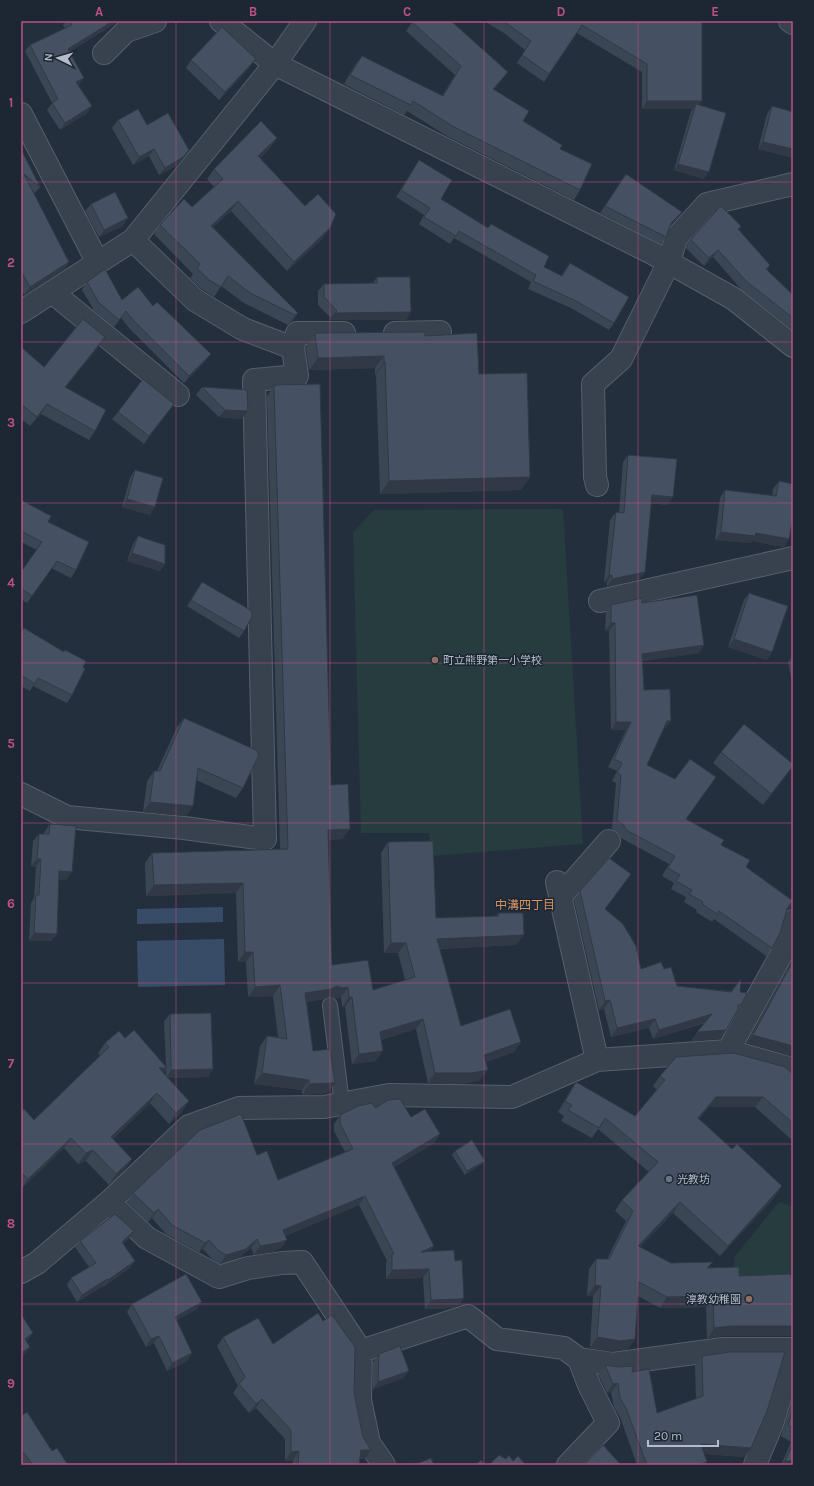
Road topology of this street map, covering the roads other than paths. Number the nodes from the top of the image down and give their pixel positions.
1 (155, 21) edge
2 (221, 21) edge
3 (305, 21) edge
4 (790, 21) edge
5 (793, 23) edge
6 (104, 53) dead end
7 (275, 64) junction
8 (21, 114) edge
9 (793, 184) edge
10 (133, 240) junction
11 (669, 262) junction
12 (98, 263) junction
13 (52, 292) junction
14 (21, 312) edge
15 (440, 332) dead end
16 (793, 346) edge
17 (293, 348) junction
18 (178, 395) dead end
19 (597, 486) dead end
20 (793, 558) edge
21 (600, 601) dead end
22 (21, 794) edge
23 (609, 841) dead end
24 (793, 921) edge
25 (330, 1005) edge
26 (728, 1051) junction
27 (597, 1060) junction
28 (793, 1069) edge
29 (342, 1104) junction
30 (109, 1202) junction
31 (21, 1272) edge
32 (793, 1349) edge
33 (361, 1351) junction
34 (793, 1357) edge
35 (579, 1359) junction
36 (384, 1465) edge
37 (568, 1465) edge
38 (755, 1465) edge

1 - 6 street
2 - 7 street
3 - 7 street
4 - 5 street
7 - 10 street
7 - 11 street
8 - 12 street
9 - 11 street
10 - 12 street
10 - 17 street
11 - 16 street
11 - 19 street
12 - 13 street
13 - 14 street
13 - 18 street
15 - 17 street
17 - 22 street
20 - 21 street
23 - 27 street
24 - 26 street
25 - 29 lane
26 - 27 street
26 - 28 street
27 - 29 street
29 - 30 street
30 - 31 street
30 - 33 street
32 - 35 street
33 - 35 street
33 - 36 street
34 - 38 street
35 - 37 street

